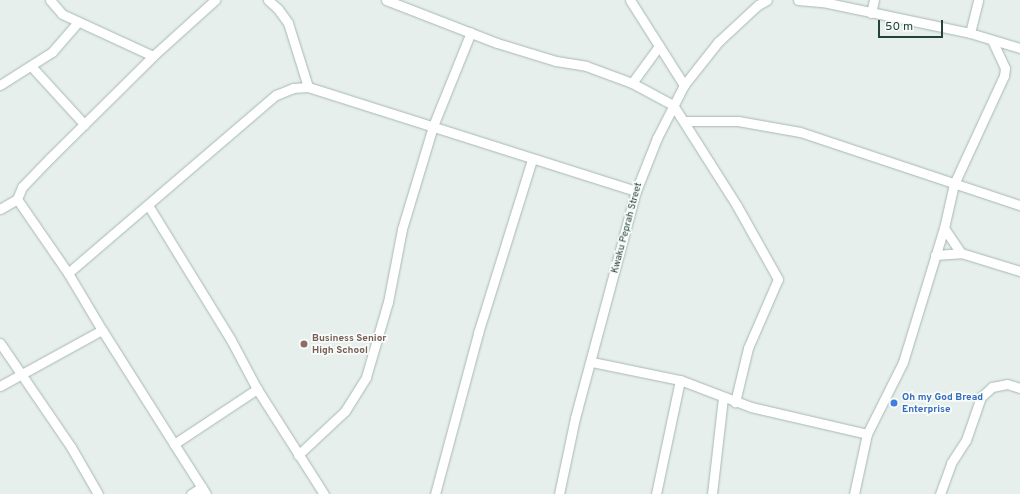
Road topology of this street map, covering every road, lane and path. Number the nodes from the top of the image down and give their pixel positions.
1 (50, 0) edge
2 (215, 0) edge
3 (268, 0) edge
4 (386, 0) edge
5 (630, 0) edge
6 (767, 0) edge
7 (798, 0) edge
8 (874, 0) edge
9 (978, 0) edge
10 (871, 13) junction
11 (78, 22) junction
12 (471, 32) junction
13 (970, 33) junction
14 (992, 40) junction
15 (659, 46) junction
16 (1020, 48) edge
17 (153, 56) junction
18 (31, 66) junction
19 (632, 83) junction
20 (0, 85) edge
21 (684, 85) junction
22 (308, 87) junction
23 (673, 105) junction
24 (685, 121) junction
25 (84, 124) junction
26 (433, 126) junction
27 (532, 160) junction
28 (954, 184) junction
29 (636, 191) junction
30 (17, 199) junction
31 (148, 205) junction
32 (1020, 205) edge
33 (0, 209) edge
34 (944, 228) junction
35 (962, 253) junction
36 (935, 255) junction
37 (1020, 271) edge
38 (68, 273) junction
39 (102, 330) junction
40 (0, 343) edge
41 (592, 362) junction
42 (20, 373) junction
43 (680, 380) junction
44 (0, 386) edge
45 (1020, 388) edge
46 (257, 389) junction
47 (723, 398) junction
48 (735, 402) junction
49 (867, 434) junction
50 (174, 444) junction
51 (298, 455) junction
52 (204, 491) edge
53 (98, 494) edge
54 (191, 494) edge
55 (324, 494) edge
56 (435, 494) edge
57 (559, 494) edge
58 (656, 494) edge
59 (712, 494) edge
60 (854, 494) edge
61 (940, 494) edge

1 - 11 street
2 - 17 street
3 - 22 street
4 - 12 street
5 - 15 street
6 - 21 street, Kwaku Peprah Street
7 - 10 street
8 - 10 street
9 - 13 street
10 - 13 street
11 - 17 street
11 - 18 street
12 - 19 street
12 - 26 street
13 - 14 street
14 - 16 street
14 - 28 street
15 - 19 street
15 - 21 street
17 - 25 street
18 - 20 street
18 - 25 street
19 - 23 street
21 - 23 street, Kwaku Peprah Street
22 - 26 street
22 - 31 street
23 - 24 street
23 - 29 street, Kwaku Peprah Street
24 - 28 street
24 - 48 street
25 - 30 street
26 - 27 street
26 - 51 street
27 - 29 street
27 - 56 street
28 - 32 street
28 - 34 street
29 - 41 street, Kwaku Peprah Street
30 - 33 street
30 - 38 street
31 - 38 street
31 - 46 street
34 - 35 street
34 - 36 street
35 - 36 street
35 - 37 street
36 - 49 street
38 - 39 street
39 - 42 street
39 - 50 street
40 - 42 street
41 - 43 street
41 - 57 street, Kwaku Peprah Street
42 - 44 street
42 - 53 street
43 - 47 street
43 - 58 street
45 - 61 street
46 - 50 street
46 - 51 street
47 - 48 street
47 - 59 street
48 - 49 street
49 - 60 street
50 - 52 street
51 - 55 street
52 - 54 street

